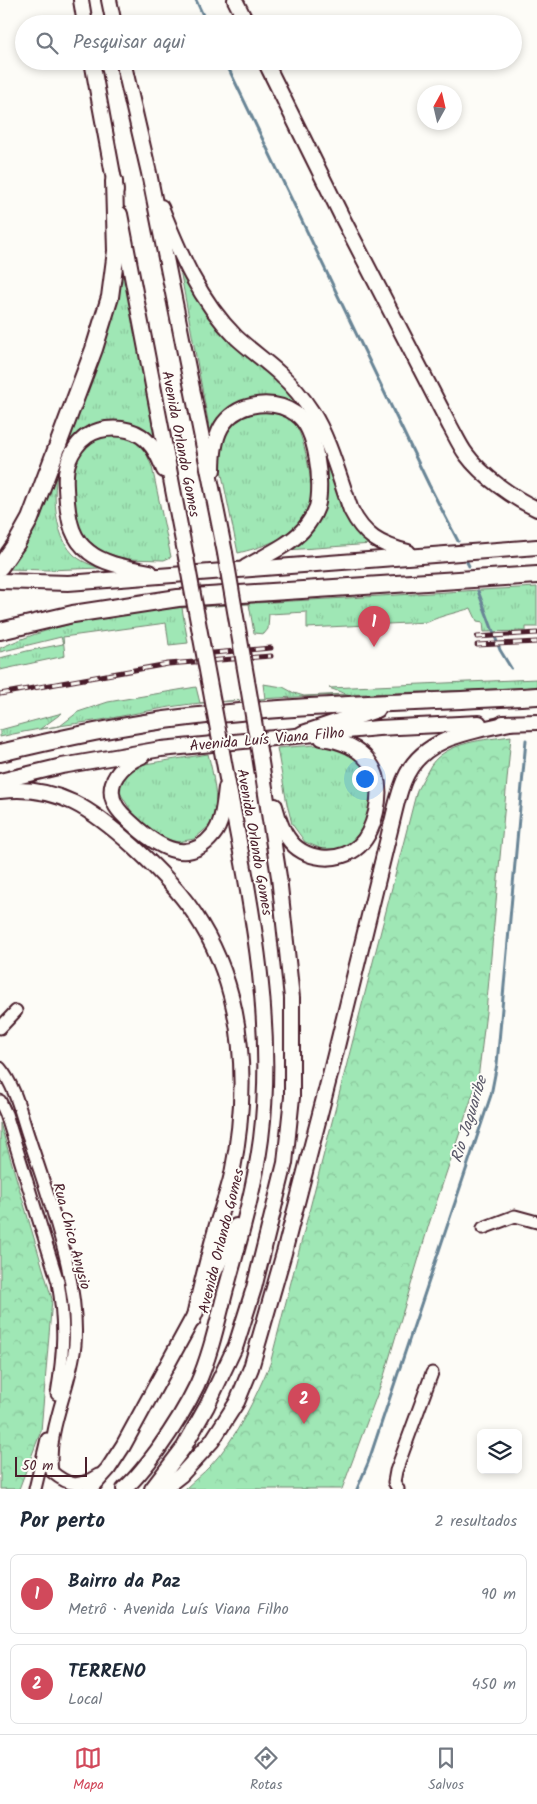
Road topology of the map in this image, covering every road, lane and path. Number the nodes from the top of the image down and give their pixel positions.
1 (81, 0) edge
2 (109, 0) edge
3 (236, 0) edge
4 (84, 15) edge
5 (112, 15) edge
6 (243, 15) edge
7 (94, 70) edge
8 (125, 70) edge
9 (269, 70) edge
10 (149, 174) junction
11 (114, 181) junction
12 (213, 496) junction
13 (177, 508) junction
14 (537, 510) edge
15 (537, 547) edge
16 (425, 554) junction
17 (0, 567) edge
18 (243, 569) junction
19 (163, 575) junction
20 (537, 575) edge
21 (0, 581) edge
22 (0, 631) edge
23 (537, 696) edge
24 (395, 703) junction
25 (537, 722) edge
26 (510, 723) junction
27 (300, 735) junction
28 (161, 749) junction
29 (0, 753) edge
30 (263, 772) junction
31 (227, 780) junction
32 (0, 782) edge
33 (0, 790) edge
34 (16, 1012) dead end
35 (0, 1028) edge
36 (0, 1068) edge
37 (0, 1101) edge
38 (252, 1194) junction
39 (537, 1222) edge
40 (483, 1228) dead end
41 (192, 1320) junction
42 (432, 1373) dead end
43 (108, 1469) junction
44 (35, 1489) edge
45 (90, 1489) edge
46 (124, 1489) edge
47 (152, 1489) edge
48 (163, 1489) edge
49 (398, 1489) edge

1 - 4 main road
2 - 5 main road
3 - 6 main road
7 - 11 main road, Avenida Orlando Gomes
8 - 10 main road, Avenida Orlando Gomes
9 - 14 main road
10 - 12 main road, Avenida Orlando Gomes
10 - 16 main road
11 - 13 main road, Avenida Orlando Gomes
11 - 17 highway
12 - 18 main road
12 - 30 main road, Avenida Orlando Gomes, bridge
13 - 19 main road
13 - 31 main road, Avenida Orlando Gomes, bridge
15 - 16 main road
16 - 18 main road
18 - 19 main road
19 - 21 main road
20 - 22 highway
23 - 24 highway, Avenida Luís Viana Filho
24 - 27 highway
24 - 29 highway, Avenida Luís Viana Filho
25 - 26 main road, Avenida Luís Viana Filho
26 - 27 main road, Avenida Luís Viana Filho
26 - 48 main road
27 - 28 main road, Avenida Luís Viana Filho
27 - 30 main road
28 - 31 main road
28 - 32 main road, Avenida Luís Viana Filho
30 - 47 main road, Avenida Orlando Gomes
31 - 38 main road, Avenida Orlando Gomes
33 - 41 main road
34 - 35 street
36 - 43 street, Rua Chico Anysio
37 - 44 street, Rua Chico Anysio
38 - 41 main road
38 - 46 main road, Avenida Orlando Gomes
39 - 40 street
41 - 43 main road
42 - 49 street
43 - 45 main road

